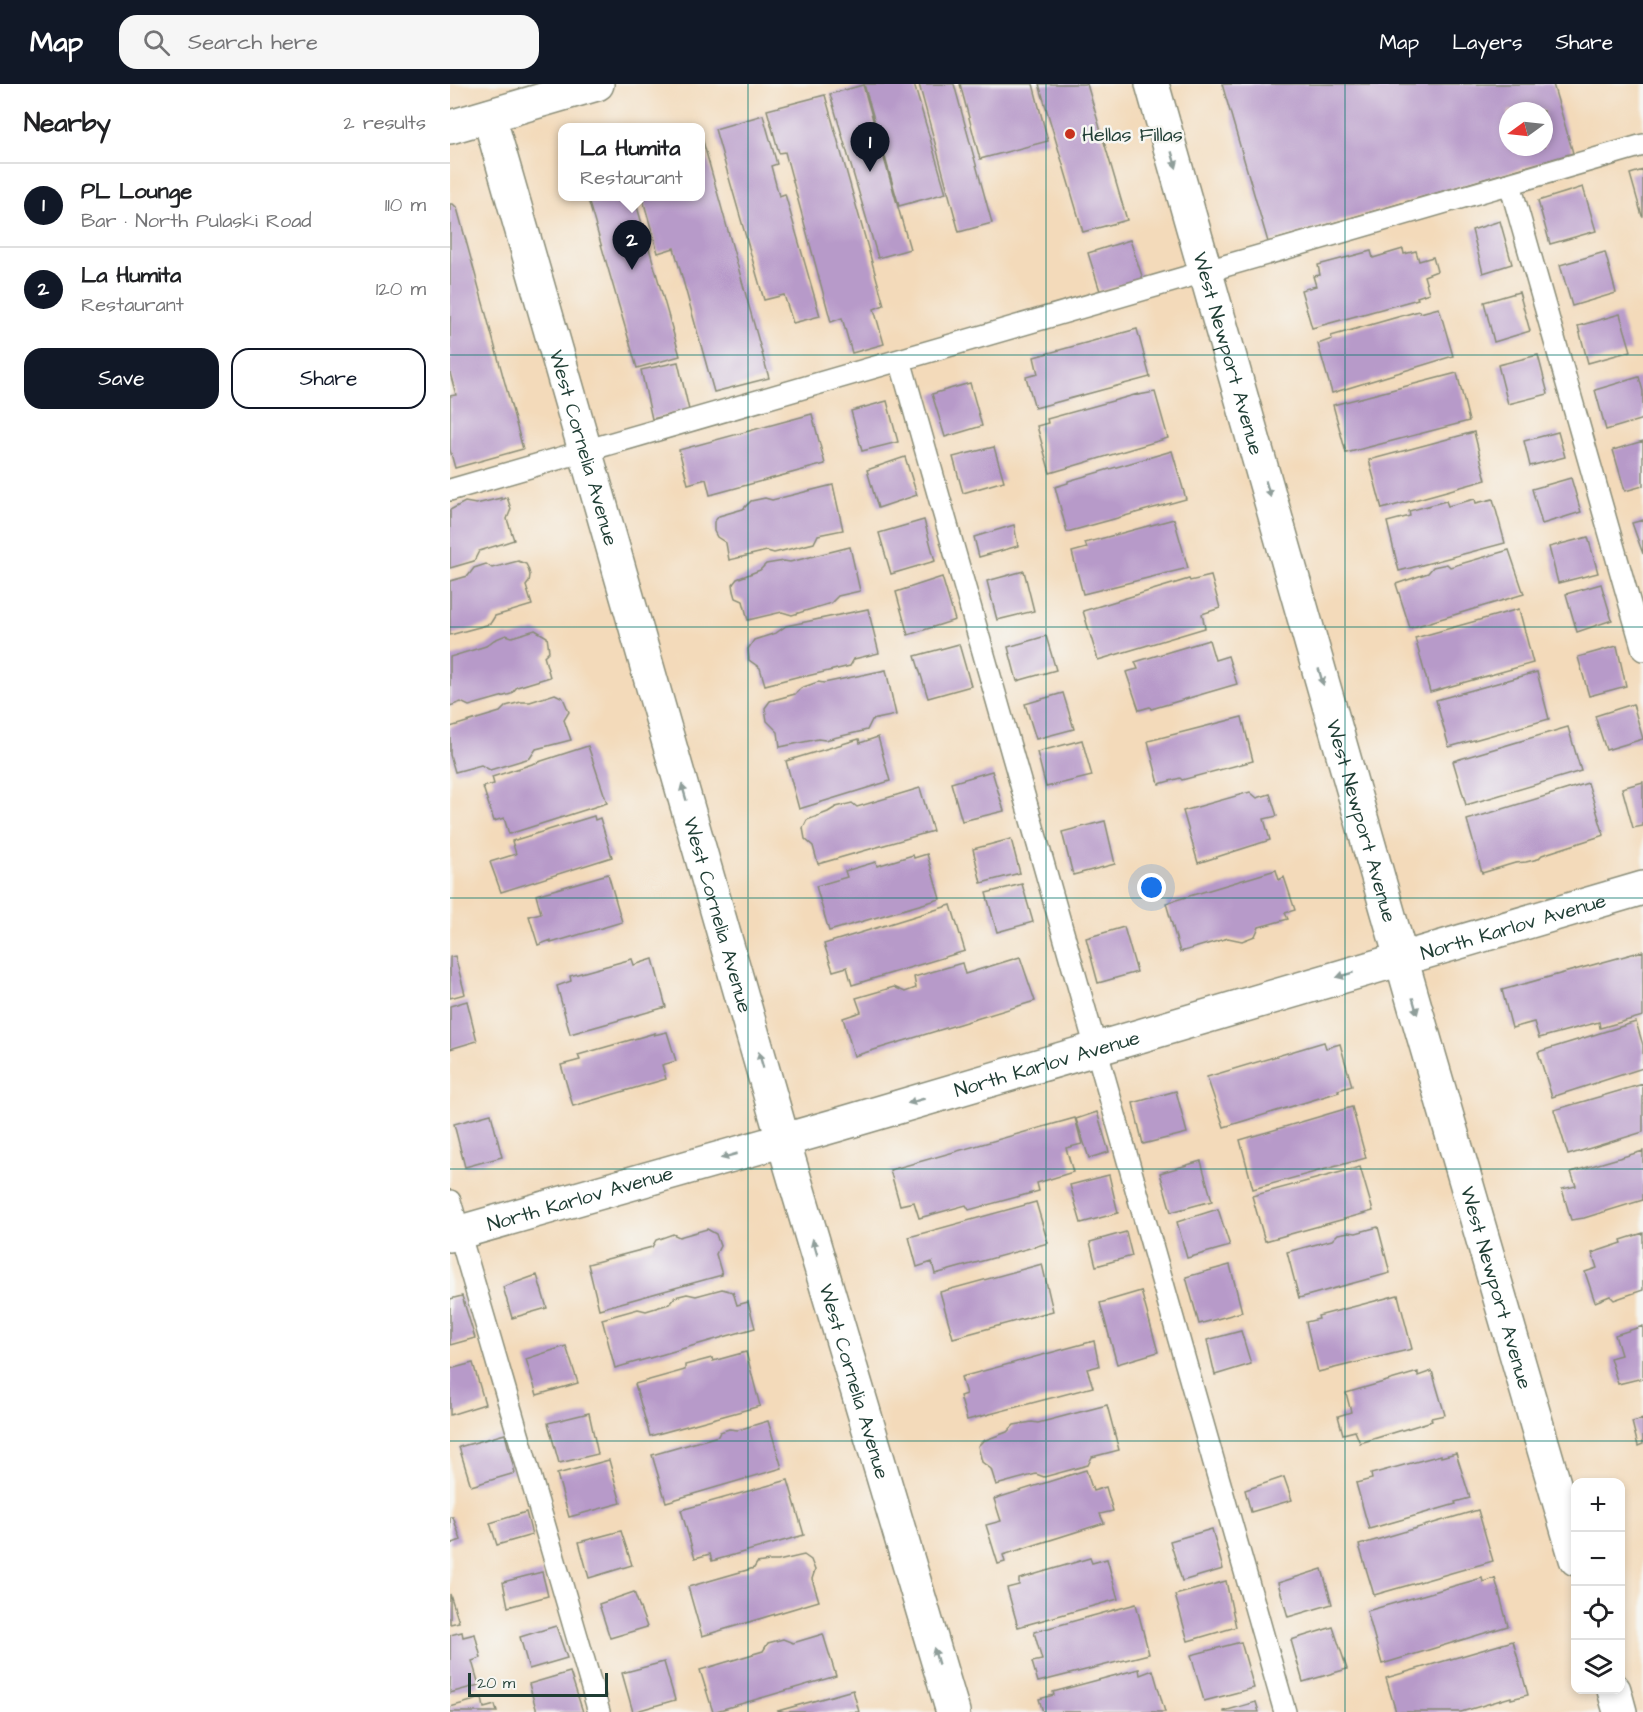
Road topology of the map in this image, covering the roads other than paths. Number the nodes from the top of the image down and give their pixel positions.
1 (597, 84) edge
2 (1152, 84) edge
3 (489, 116) junction
4 (450, 127) edge
5 (1643, 145) edge
6 (1510, 184) junction
7 (1206, 271) junction
8 (900, 360) junction
9 (586, 451) junction
10 (450, 490) edge
11 (1643, 650) edge
12 (1643, 888) edge
13 (1401, 958) junction
14 (1096, 1048) junction
15 (783, 1140) junction
16 (450, 1201) edge
17 (455, 1234) edge
18 (1571, 1545) edge
19 (1615, 1694) edge
20 (599, 1712) edge
21 (953, 1712) edge
22 (1285, 1712) edge
23 (1620, 1712) edge

1 - 3 street
2 -> 7 street, West Newport Avenue
3 - 4 street
3 - 9 street, West Cornelia Avenue
5 - 6 lane
6 - 7 lane
6 - 11 lane
7 - 8 lane
7 -> 13 street, West Newport Avenue
8 - 9 lane
8 - 14 lane
9 - 10 lane
15 -> 9 street, West Cornelia Avenue
12 - 13 street, North Karlov Avenue
13 -> 14 street, North Karlov Avenue
13 -> 18 street, West Newport Avenue
14 -> 15 street, North Karlov Avenue
14 - 22 lane
15 -> 17 street, North Karlov Avenue
21 -> 15 street, West Cornelia Avenue
16 - 17 lane
17 - 20 lane
19 - 23 street

